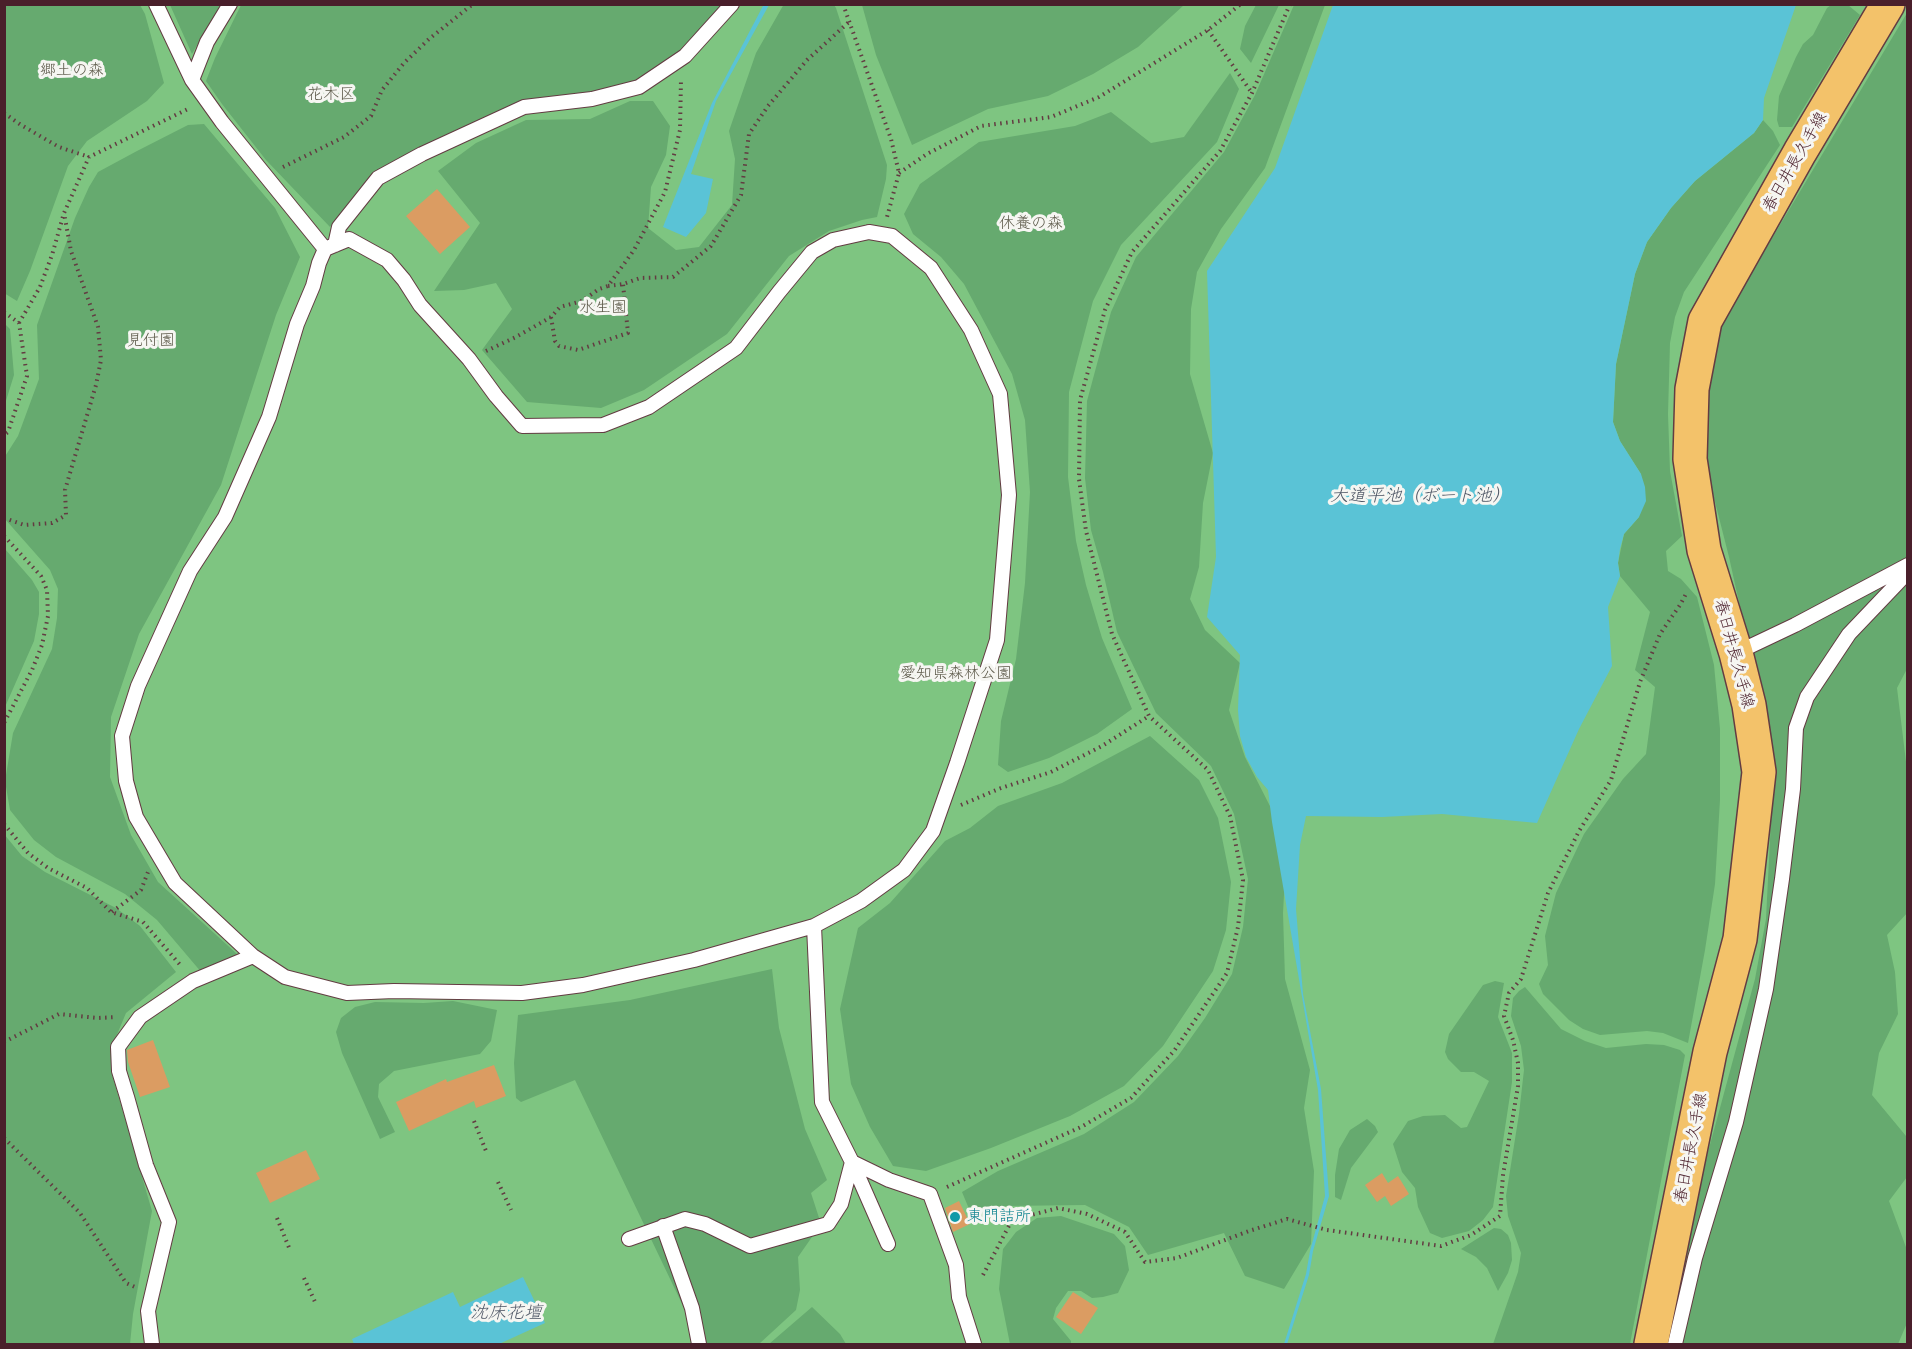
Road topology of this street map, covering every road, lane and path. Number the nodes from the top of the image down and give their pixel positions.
1 (156, 4) edge
2 (230, 4) edge
3 (473, 4) edge
4 (732, 4) edge
5 (843, 4) edge
6 (1241, 4) edge
7 (1290, 4) edge
8 (1888, 4) edge
9 (849, 22) junction
10 (1208, 30) junction
11 (681, 77) dead end
12 (192, 80) junction
13 (1252, 93) junction
14 (206, 100) junction
15 (4, 113) edge
16 (89, 157) junction
17 (899, 173) junction
18 (266, 174) junction
19 (64, 213) junction
20 (879, 234) junction
21 (330, 247) junction
22 (623, 284) junction
23 (608, 286) junction
24 (4, 312) edge
25 (551, 318) junction
26 (19, 323) junction
27 (462, 351) junction
28 (4, 435) edge
29 (4, 518) edge
30 (4, 536) edge
31 (1908, 565) edge
32 (1908, 572) edge
33 (1680, 605) dead end
34 (1736, 653) junction
35 (1149, 716) junction
36 (4, 723) edge
37 (937, 819) junction
38 (4, 824) edge
39 (156, 852) junction
40 (111, 912) junction
41 (814, 926) junction
42 (253, 956) junction
43 (193, 981) junction
44 (140, 1017) junction
45 (4, 1042) edge
46 (474, 1121) dead end
47 (4, 1138) edge
48 (486, 1151) dead end
49 (852, 1162) junction
50 (498, 1182) dead end
51 (930, 1194) junction
52 (511, 1209) dead end
53 (277, 1218) dead end
54 (663, 1226) junction
55 (629, 1239) dead end
56 (888, 1244) dead end
57 (290, 1250) dead end
58 (983, 1275) dead end
59 (304, 1278) dead end
60 (151, 1294) junction
61 (316, 1304) dead end
62 (152, 1344) edge
63 (699, 1344) edge
64 (974, 1344) edge
65 (1651, 1344) edge
66 (1675, 1344) edge

1 - 12 lane
2 - 12 lane
3 - 18 path
4 - 21 lane
5 - 9 path
6 - 10 path
7 - 13 path
8 - 34 main road, 春日井長久手線
9 - 17 path
9 - 22 path
10 - 13 path
10 - 17 path
11 - 23 path
12 - 14 lane
13 - 35 path
14 - 16 path
14 - 18 lane
15 - 16 path
16 - 19 path
17 - 20 path
18 - 21 lane
19 - 26 path
19 - 29 path
20 - 27 lane
20 - 37 lane
21 - 27 lane
21 - 39 lane
22 - 23 path
22 - 25 path
23 - 25 path
24 - 26 path
25 - 27 path
26 - 28 path
30 - 36 path
31 - 34 lane
32 - 66 lane
33 - 58 path
34 - 65 main road, 春日井長久手線
35 - 37 path
35 - 51 path
37 - 41 lane
38 - 40 path
39 - 40 path
39 - 42 lane
40 - 43 path
41 - 42 lane
41 - 49 lane
42 - 43 lane
43 - 44 lane
44 - 45 path
44 - 60 lane
46 - 48 path
47 - 60 path
49 - 51 lane
49 - 54 lane
49 - 56 lane
50 - 52 path
51 - 64 lane
53 - 57 path
54 - 55 lane
54 - 63 lane
59 - 61 path
60 - 62 lane

